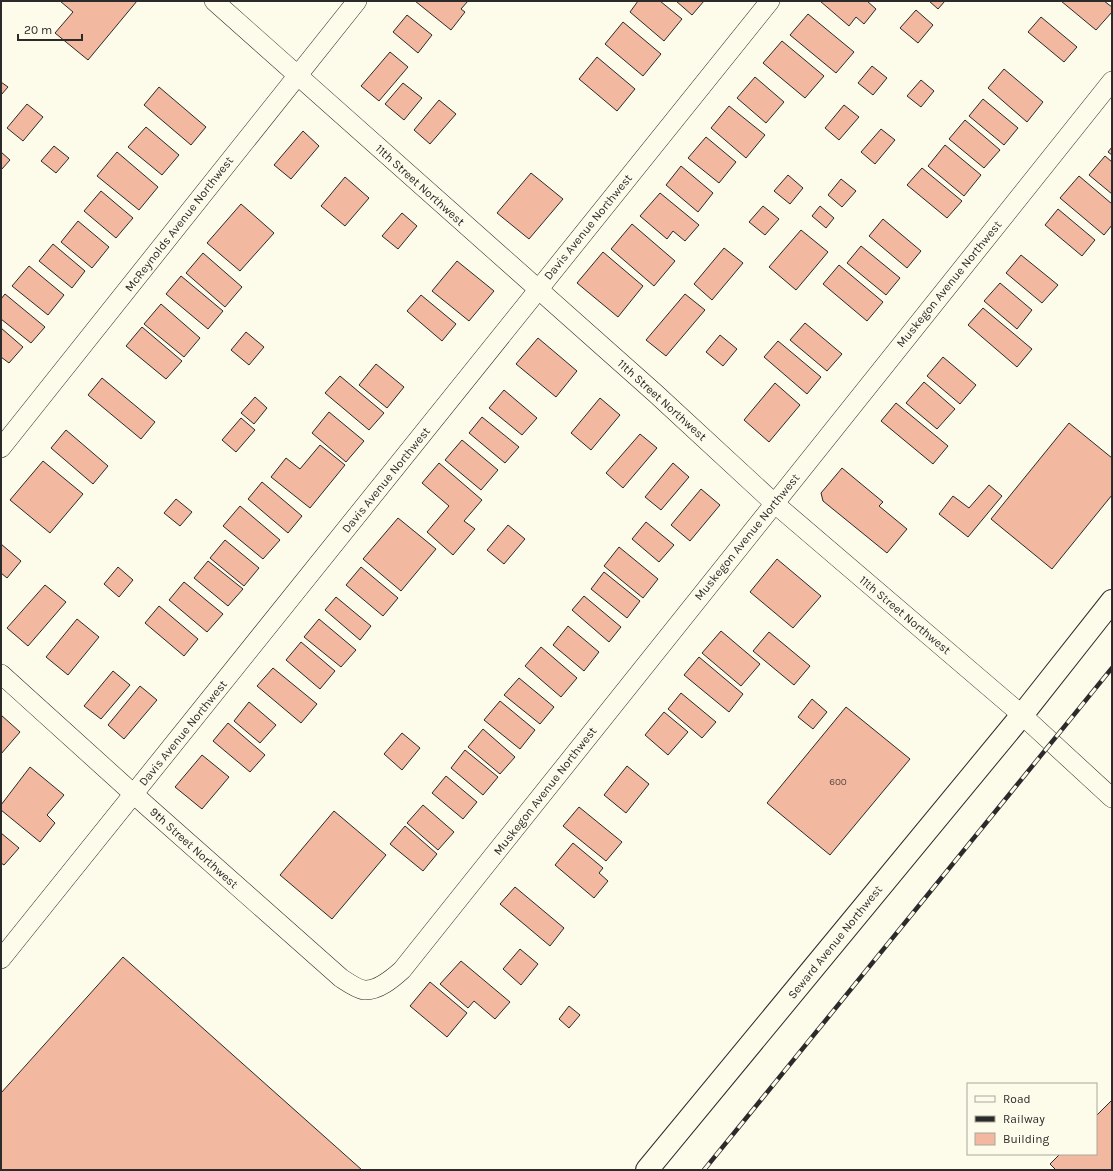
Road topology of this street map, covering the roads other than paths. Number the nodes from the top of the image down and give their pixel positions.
1 (214, 1) edge
2 (357, 1) edge
3 (770, 1) edge
4 (297, 76) junction
5 (1112, 81) edge
6 (538, 290) junction
7 (1, 448) edge
8 (774, 503) junction
9 (1112, 601) edge
10 (1, 674) edge
11 (1022, 715) junction
12 (134, 795) junction
13 (1112, 798) edge
14 (1, 959) edge
15 (377, 987) joint
16 (647, 1170) edge

1 - 4 street, 11th Street Northwest
2 - 4 street, McReynolds Avenue Northwest
3 - 6 street, Davis Avenue Northwest
4 - 6 street, 11th Street Northwest
4 - 7 street, McReynolds Avenue Northwest
5 - 8 street, Muskegon Avenue Northwest
6 - 8 street, 11th Street Northwest
6 - 12 street, Davis Avenue Northwest
8 - 11 street, 11th Street Northwest
8 - 15 street, Muskegon Avenue Northwest
9 - 11 street, Seward Avenue Northwest
10 - 12 street, 9th Street Northwest
11 - 13 street, 11th Street Northwest
11 - 16 street, Seward Avenue Northwest
12 - 14 street, Davis Avenue Northwest
12 - 15 street, 9th Street Northwest

